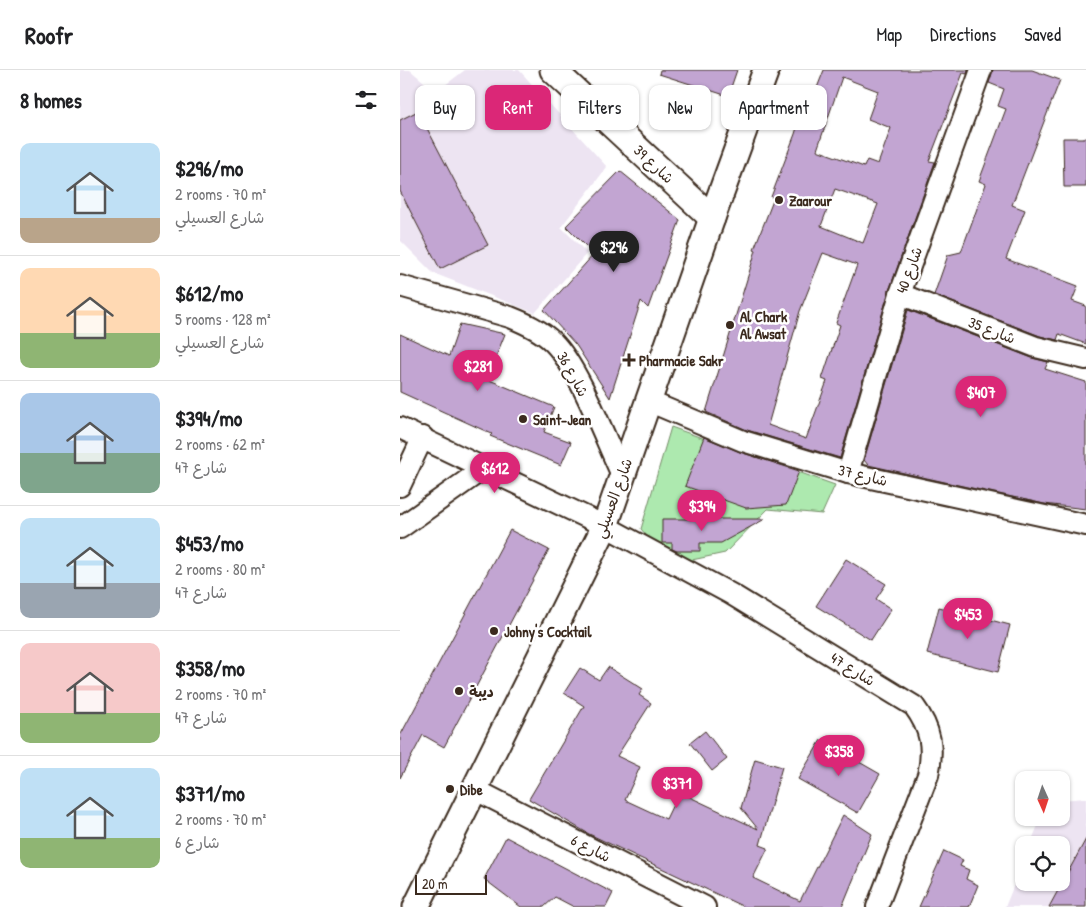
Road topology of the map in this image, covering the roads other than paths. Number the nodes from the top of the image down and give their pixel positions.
1 (553, 70) edge
2 (766, 70) edge
3 (981, 70) edge
4 (712, 218) junction
5 (400, 286) edge
6 (900, 294) junction
7 (1086, 359) edge
8 (648, 401) junction
9 (400, 428) edge
10 (423, 437) junction
11 (483, 469) junction
12 (848, 473) junction
13 (622, 475) junction
14 (400, 486) edge
15 (1086, 525) edge
16 (605, 526) junction
17 (400, 528) edge
18 (476, 790) junction
19 (416, 907) edge
20 (705, 907) edge
21 (878, 907) edge

1 - 4 street, شارع 39
2 - 4 street, شارع العسيلي
3 - 6 street, شارع 40
4 - 8 street, شارع العسيلي
5 - 13 street, شارع 36
6 - 7 street, شارع 35
6 - 12 street, شارع 40
8 - 12 street, شارع 37
8 - 13 street, شارع العسيلي
9 - 10 street, شارع 47
10 - 11 street, شارع 47
10 - 14 street
11 - 16 street, شارع 47
11 - 17 street
12 - 15 street, شارع 37
13 - 16 street, شارع العسيلي
16 - 18 street, شارع العسيلي
16 - 21 street, شارع 47
18 - 19 street, شارع العسيلي
18 - 20 street, شارع 6

